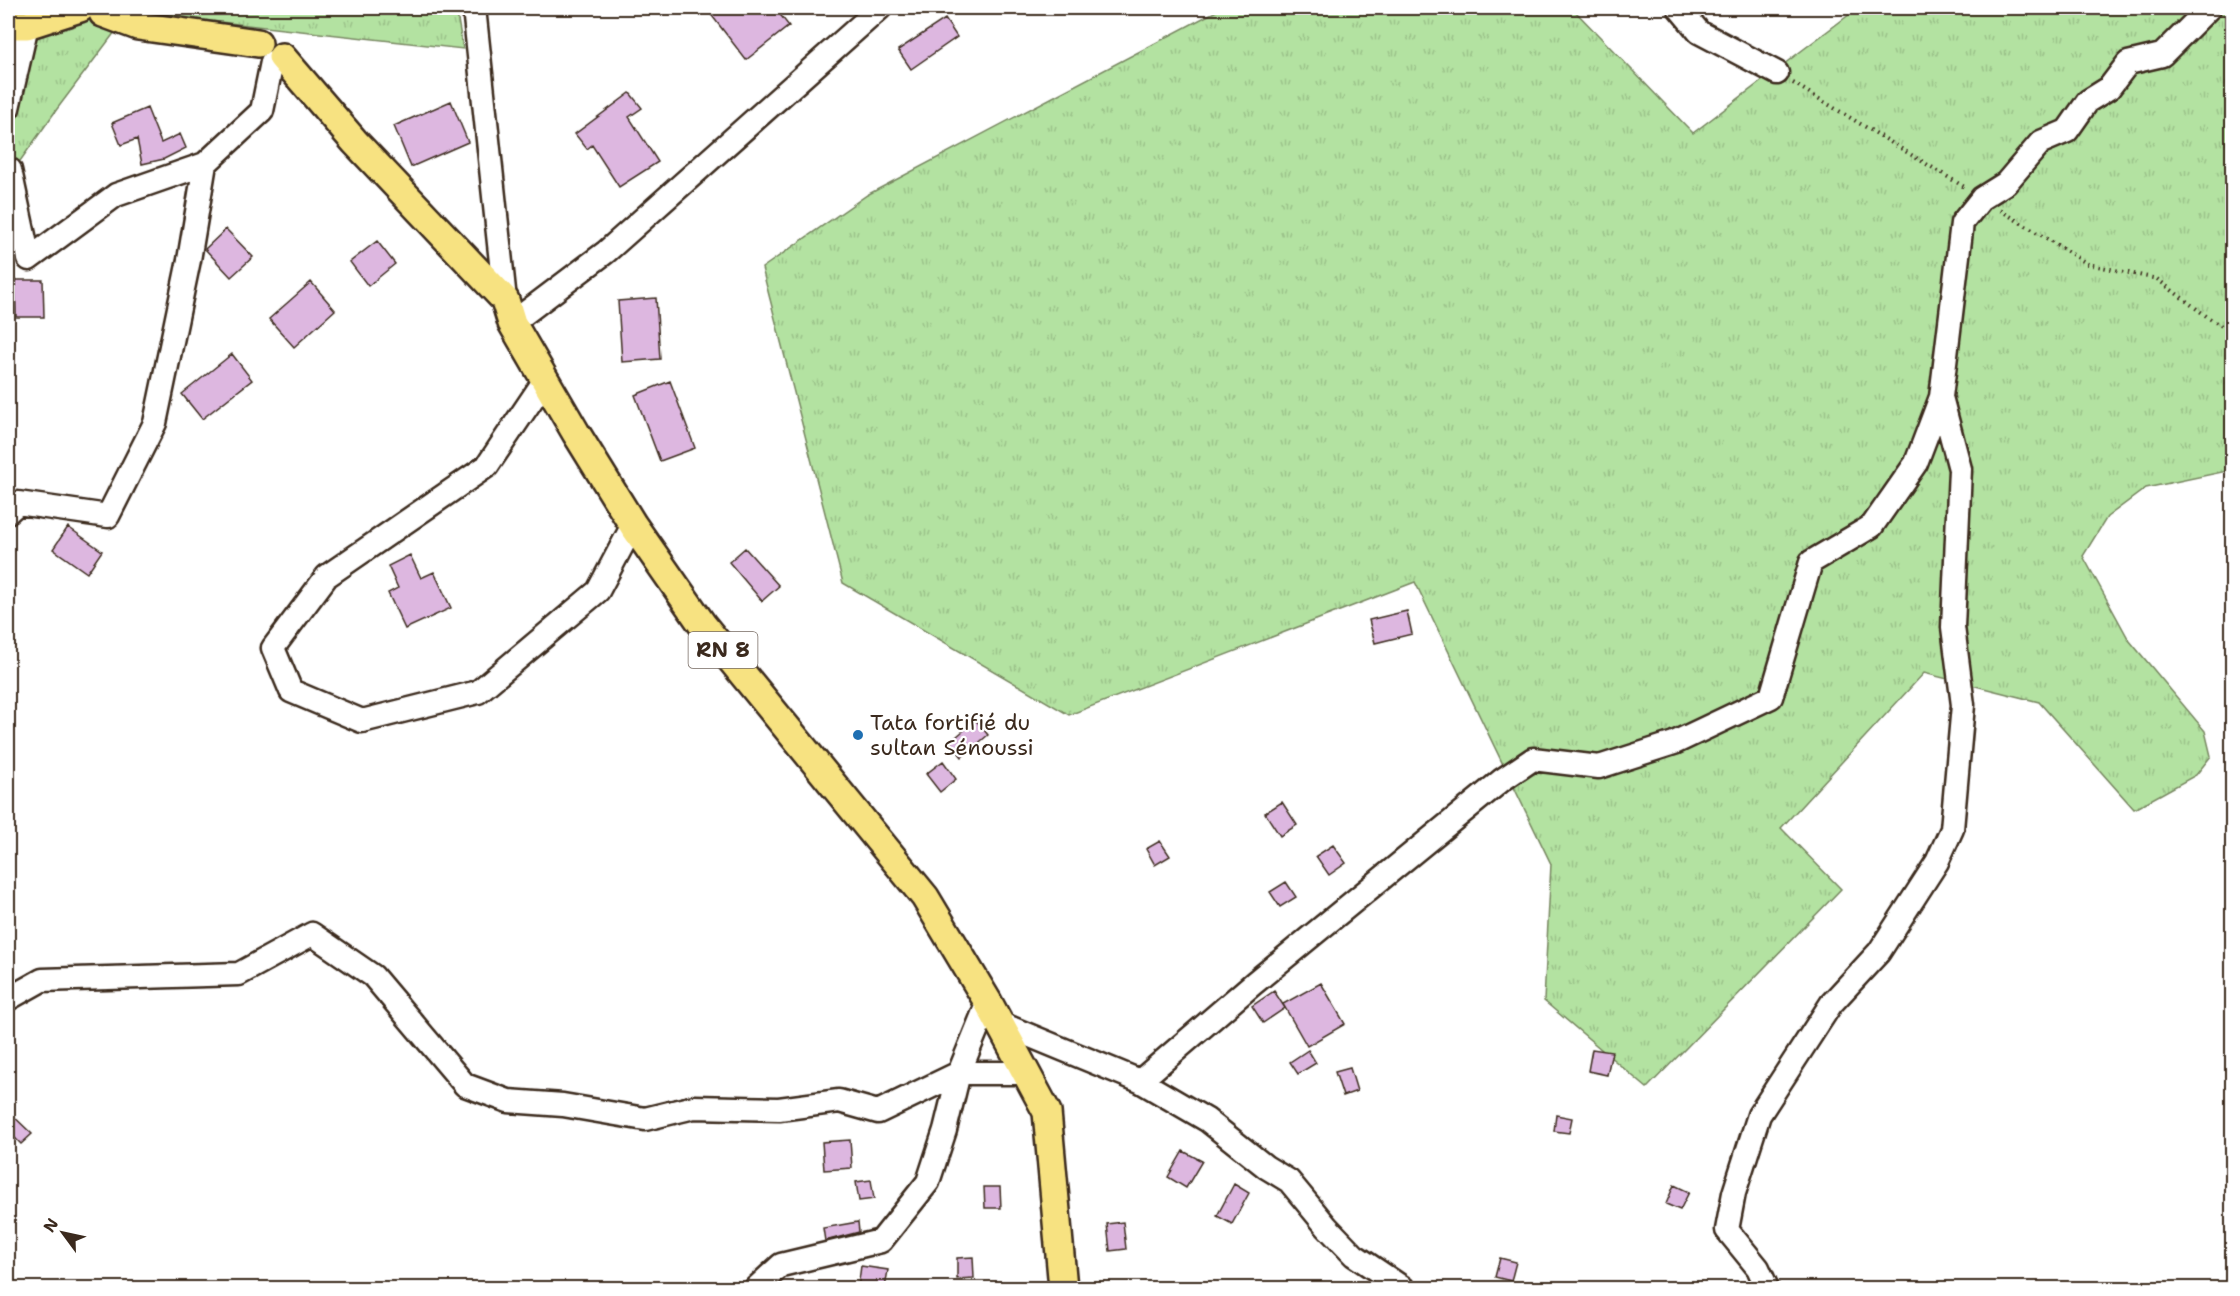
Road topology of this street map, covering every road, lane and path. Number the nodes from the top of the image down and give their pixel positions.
1 (474, 8) edge
2 (880, 8) edge
3 (1679, 8) edge
4 (2209, 8) edge
5 (92, 9) edge
6 (17, 25) edge
7 (270, 54) junction
8 (1777, 73) dead end
9 (8, 108) edge
10 (205, 164) junction
11 (8, 168) edge
12 (509, 312) junction
13 (545, 380) junction
14 (1941, 397) junction
15 (8, 512) edge
16 (633, 525) junction
17 (8, 999) edge
18 (994, 1013) junction
19 (959, 1073) junction
20 (1026, 1073) junction
21 (1140, 1082) junction
22 (756, 1288) edge
23 (1063, 1288) edge
24 (1403, 1288) edge
25 (1767, 1288) edge

1 - 12 street
2 - 12 street
3 - 8 street
4 - 14 street
5 - 6 main road
5 - 7 main road
6 - 9 street
7 - 10 street
7 - 12 main road, RN 8
10 - 11 street
10 - 15 street
12 - 13 main road, RN 8
13 - 16 main road, RN 8
13 - 16 street
14 - 21 street
14 - 25 street
16 - 18 main road, RN 8
17 - 19 street
18 - 19 street
18 - 20 main road, RN 8
18 - 21 street
19 - 20 street
19 - 22 street
20 - 23 main road, RN 8
21 - 24 street

